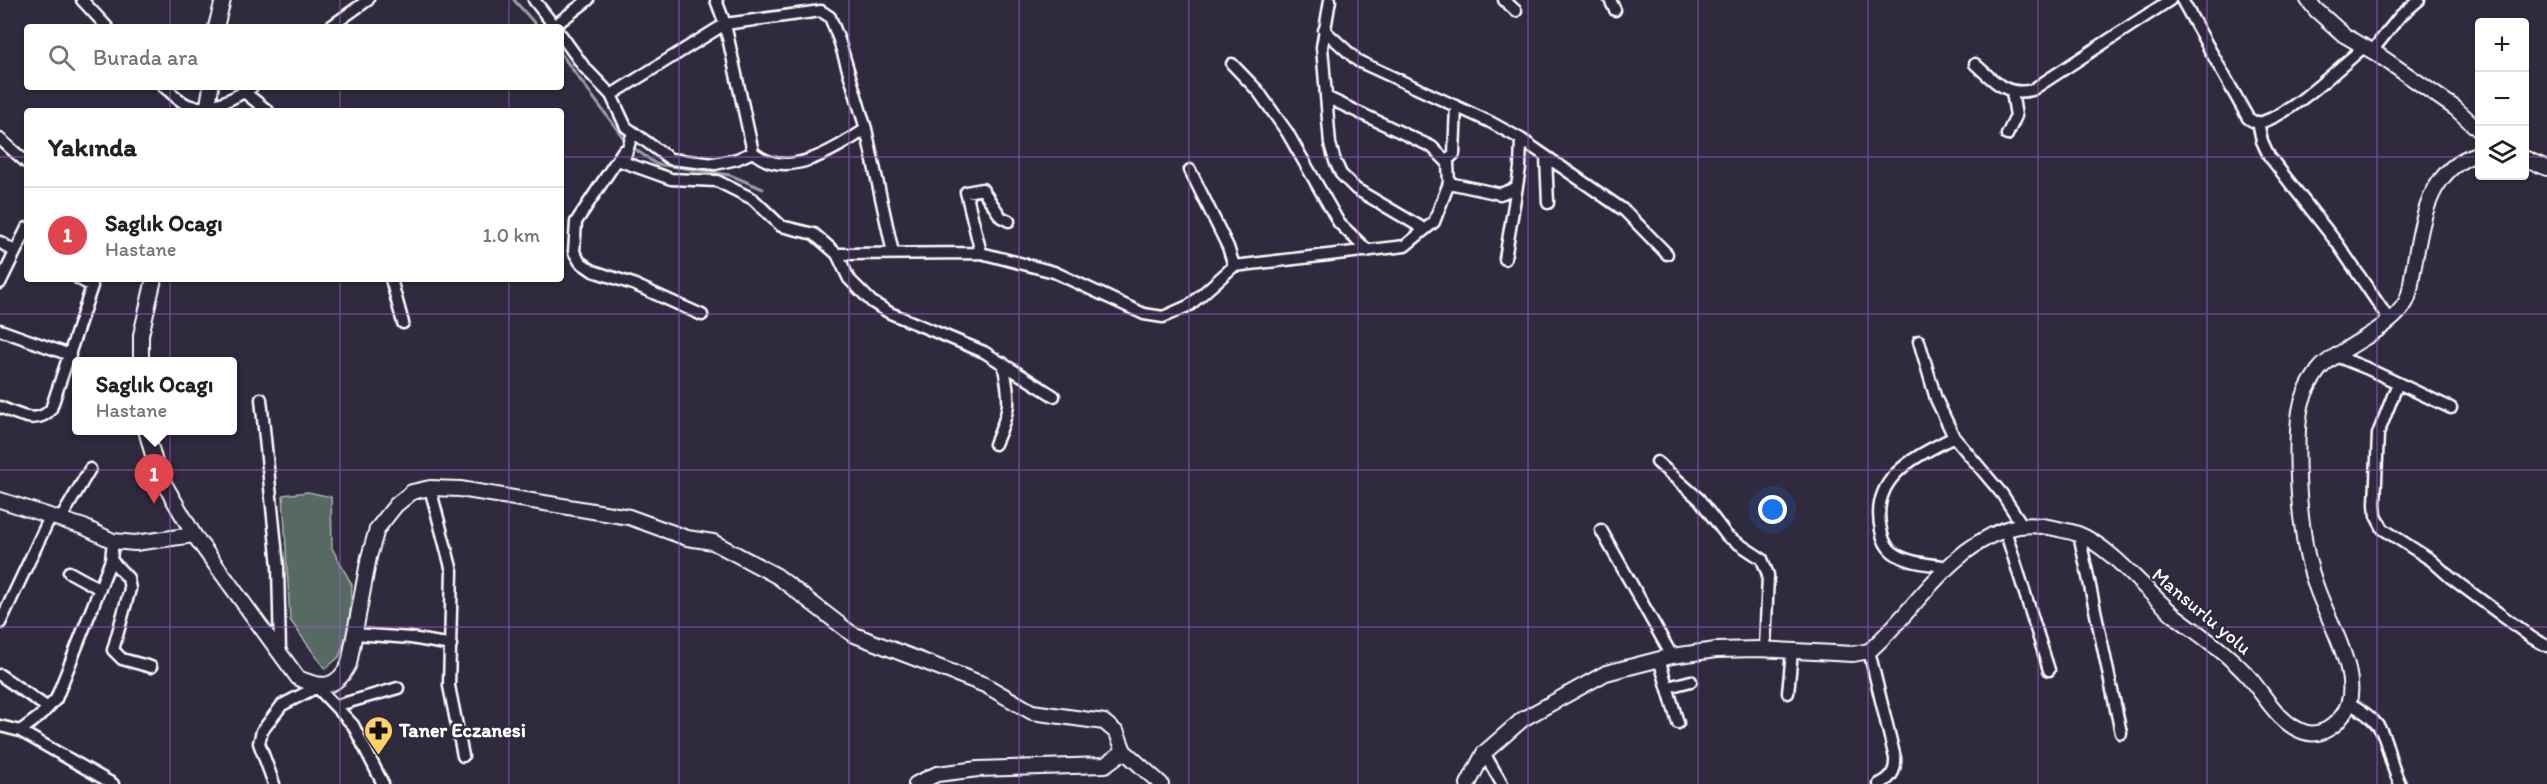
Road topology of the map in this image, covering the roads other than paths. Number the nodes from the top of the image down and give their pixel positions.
1 (82, 0) edge
2 (223, 0) edge
3 (368, 0) edge
4 (534, 0) edge
5 (588, 0) edge
6 (716, 0) edge
7 (1330, 0) edge
8 (1504, 0) edge
9 (2170, 0) edge
10 (2182, 0) edge
11 (2308, 0) edge
12 (2419, 0) edge
13 (1516, 11) dead end
14 (104, 24) edge
15 (217, 24) edge
16 (334, 24) edge
17 (552, 24) edge
18 (557, 24) edge
19 (725, 24) junction
20 (1324, 30) junction
21 (564, 39) edge
22 (2368, 49) junction
23 (1232, 64) dead end
24 (1975, 64) dead end
25 (168, 90) edge
26 (211, 90) edge
27 (248, 90) edge
28 (2012, 92) junction
29 (611, 94) junction
30 (1326, 97) junction
31 (1456, 106) junction
32 (208, 108) edge
33 (265, 108) edge
34 (2258, 122) junction
35 (2475, 126) edge
36 (866, 129) junction
37 (633, 133) junction
38 (2007, 135) dead end
39 (0, 139) edge
40 (1521, 140) junction
41 (628, 144) junction
42 (753, 152) junction
43 (2475, 154) edge
44 (1546, 157) junction
45 (24, 160) edge
46 (2529, 160) edge
47 (1446, 161) junction
48 (2547, 168) edge
49 (1190, 170) dead end
50 (1449, 183) junction
51 (1516, 188) junction
52 (1548, 202) dead end
53 (1009, 222) dead end
54 (1424, 229) junction
55 (0, 242) edge
56 (20, 250) edge
57 (1368, 251) junction
58 (981, 252) junction
59 (893, 253) junction
60 (837, 254) junction
61 (1667, 254) dead end
62 (1505, 259) dead end
63 (1234, 266) junction
64 (85, 282) edge
65 (153, 282) edge
66 (392, 282) edge
67 (0, 283) edge
68 (702, 315) dead end
69 (2390, 321) junction
70 (403, 323) dead end
71 (0, 330) edge
72 (1919, 340) dead end
73 (70, 355) junction
74 (2336, 356) junction
75 (141, 357) edge
76 (1003, 363) junction
77 (2398, 383) junction
78 (1054, 396) dead end
79 (261, 399) dead end
80 (0, 407) edge
81 (2451, 408) dead end
82 (147, 435) edge
83 (1954, 437) junction
84 (995, 444) dead end
85 (1657, 462) dead end
86 (90, 469) dead end
87 (430, 488) junction
88 (0, 500) edge
89 (55, 518) junction
90 (2023, 526) junction
91 (1601, 530) dead end
92 (2005, 530) junction
93 (2079, 534) junction
94 (194, 536) junction
95 (113, 541) junction
96 (111, 560) junction
97 (1949, 567) junction
98 (69, 572) dead end
99 (100, 589) junction
100 (0, 623) edge
101 (355, 634) junction
102 (451, 645) junction
103 (2547, 646) edge
104 (1765, 649) junction
105 (1792, 651) junction
106 (1869, 651) junction
107 (280, 652) junction
108 (1665, 657) junction
109 (151, 668) dead end
110 (2049, 670) dead end
111 (0, 675) edge
112 (1691, 681) dead end
113 (317, 687) junction
114 (1668, 687) junction
115 (398, 688) dead end
116 (1788, 693) dead end
117 (2349, 702) junction
118 (335, 706) junction
119 (48, 708) junction
120 (1678, 723) dead end
121 (0, 726) edge
122 (20, 731) junction
123 (2121, 733) dead end
124 (1124, 751) junction
125 (1484, 753) junction
126 (463, 756) dead end
127 (1894, 771) junction
128 (270, 782) edge
129 (112, 784) edge
130 (383, 784) edge
131 (916, 784) edge
132 (1161, 784) edge
133 (1468, 784) edge
134 (1502, 784) edge
135 (1879, 784) edge
136 (1896, 784) edge
137 (2400, 784) edge

1 - 14 street
2 - 15 street
3 - 16 street
4 - 17 street
5 - 18 street
6 - 19 street
7 - 20 street
8 - 13 street
9 - 28 street
10 - 34 street
11 - 22 street
12 - 22 street
19 - 29 street
19 - 36 street
19 - 42 street
20 - 30 street
20 - 31 street
21 - 29 street
22 - 34 street
22 - 35 street
23 - 57 street
24 - 28 street
25 - 32 street
26 - 32 street
27 - 32 street
27 - 33 street
28 - 38 street
29 - 37 street
30 - 47 street
30 - 54 street
31 - 40 street
31 - 47 street
34 - 69 street
36 - 42 street
36 - 59 street
37 - 41 street
37 - 42 street
39 - 45 street
40 - 44 street
40 - 51 street
41 - 60 street
41 - 68 street
43 - 69 street
44 - 52 street
44 - 61 street
46 - 48 street
47 - 50 street
49 - 63 street
50 - 51 street
50 - 54 street
51 - 62 street
53 - 58 street
54 - 57 street
55 - 56 street
56 - 67 street
57 - 63 street
58 - 59 street
58 - 63 street
59 - 60 street
60 - 76 street
64 - 73 street
65 - 75 street
66 - 70 street
69 - 74 street
71 - 73 street
72 - 83 street
73 - 80 street
74 - 77 street
74 - 117 street
76 - 78 street
76 - 84 street
77 - 81 street
77 - 103 street
79 - 107 street
82 - 94 street
83 - 90 street
83 - 97 street
85 - 104 street
86 - 89 street
87 - 101 street
87 - 102 street
87 - 124 street
88 - 89 street
89 - 95 street
89 - 100 street
90 - 92 street, Mansurlu yolu
90 - 93 street, Mansurlu yolu
91 - 108 street
92 - 97 street, Mansurlu yolu
92 - 110 street
93 - 117 street, Mansurlu yolu
93 - 123 street
94 - 95 street
94 - 107 street
95 - 96 street
96 - 99 street
96 - 109 street
97 - 106 street, Mansurlu yolu
98 - 99 street
99 - 119 street
101 - 102 street
101 - 113 street
102 - 126 street
104 - 105 street
104 - 108 street
105 - 106 street
105 - 116 street
106 - 127 street
107 - 113 street
108 - 114 street
108 - 125 street
111 - 119 street
112 - 114 street
113 - 118 street
113 - 128 street
114 - 120 street
115 - 118 street
117 - 137 street
118 - 130 street
119 - 122 street
121 - 122 street
122 - 129 street
124 - 131 street
124 - 132 street
125 - 133 street
125 - 134 street
127 - 135 street
127 - 136 street

